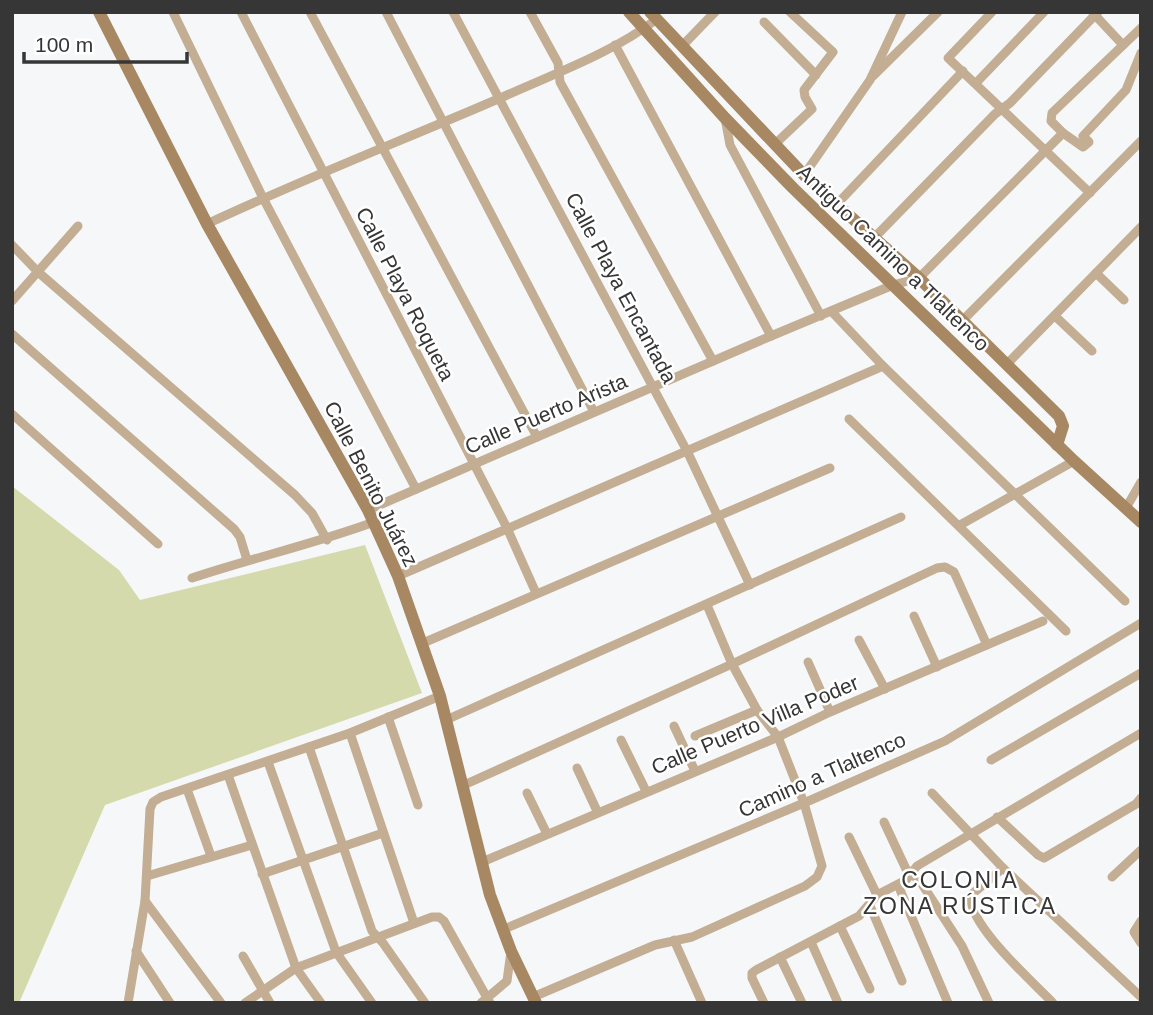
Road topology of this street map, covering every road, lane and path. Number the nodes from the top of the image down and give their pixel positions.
1 (99, 12) edge
2 (173, 12) edge
3 (241, 12) edge
4 (310, 12) edge
5 (386, 12) edge
6 (453, 12) edge
7 (530, 12) edge
8 (629, 12) edge
9 (715, 12) edge
10 (790, 12) edge
11 (902, 12) edge
12 (938, 12) edge
13 (992, 12) edge
14 (1044, 12) edge
15 (1095, 13) edge
16 (653, 15) edge
17 (764, 22) dead end
18 (644, 28) junction
19 (1141, 28) edge
20 (615, 45) junction
21 (682, 45) junction
22 (1123, 45) junction
23 (1141, 52) edge
24 (964, 71) junction
25 (558, 72) junction
26 (816, 75) junction
27 (870, 80) junction
28 (977, 82) junction
29 (499, 98) junction
30 (1002, 108) junction
31 (725, 118) junction
32 (444, 122) junction
33 (1063, 133) junction
34 (1140, 144) edge
35 (774, 145) junction
36 (382, 149) junction
37 (1046, 151) junction
38 (322, 173) junction
39 (804, 175) junction
40 (1090, 193) junction
41 (263, 198) junction
42 (838, 204) junction
43 (206, 224) junction
44 (78, 226) dead end
45 (1141, 227) edge
46 (874, 238) junction
47 (12, 245) edge
48 (38, 272) junction
49 (1096, 273) junction
50 (919, 278) junction
51 (893, 285) junction
52 (1124, 300) dead end
53 (12, 301) edge
54 (832, 312) junction
55 (821, 316) junction
56 (1055, 316) junction
57 (962, 321) junction
58 (12, 334) edge
59 (771, 336) junction
60 (1091, 351) dead end
61 (713, 361) junction
62 (1007, 364) junction
63 (883, 366) junction
64 (654, 388) junction
65 (594, 412) junction
66 (12, 414) edge
67 (849, 419) dead end
68 (537, 437) junction
69 (1057, 445) junction
70 (688, 453) junction
71 (1074, 461) junction
72 (473, 463) junction
73 (830, 468) dead end
74 (1141, 481) edge
75 (416, 488) junction
76 (1016, 495) junction
77 (1126, 508) junction
78 (371, 516) junction
79 (718, 516) junction
80 (901, 517) dead end
81 (1141, 522) edge
82 (960, 525) junction
83 (507, 528) junction
84 (327, 540) junction
85 (158, 544) dead end
86 (247, 560) junction
87 (398, 576) junction
88 (192, 578) dead end
89 (750, 585) junction
90 (536, 593) junction
91 (1125, 601) dead end
92 (707, 605) junction
93 (914, 616) dead end
94 (1043, 621) dead end
95 (1141, 623) edge
96 (1066, 631) dead end
97 (859, 640) dead end
98 (423, 643) junction
99 (987, 645) junction
100 (808, 662) dead end
101 (732, 664) junction
102 (937, 667) junction
103 (1141, 673) edge
104 (885, 689) junction
105 (440, 696) junction
106 (757, 710) junction
107 (830, 712) junction
108 (388, 717) junction
109 (446, 720) junction
110 (674, 726) dead end
111 (350, 733) junction
112 (1141, 733) edge
113 (695, 736) dead end
114 (778, 737) junction
115 (621, 740) dead end
116 (309, 747) junction
117 (991, 760) dead end
118 (268, 762) junction
119 (577, 768) dead end
120 (695, 771) junction
121 (229, 775) junction
122 (464, 785) junction
123 (187, 789) junction
124 (646, 791) junction
125 (527, 793) dead end
126 (932, 793) dead end
127 (1141, 798) edge
128 (804, 803) junction
129 (418, 805) dead end
130 (597, 811) junction
131 (997, 817) junction
132 (884, 822) dead end
133 (383, 833) junction
134 (970, 833) junction
135 (547, 834) junction
136 (849, 836) dead end
137 (252, 845) junction
138 (342, 846) junction
139 (1141, 850) edge
140 (211, 856) junction
141 (302, 860) junction
142 (482, 862) junction
143 (1003, 868) junction
144 (262, 874) junction
145 (912, 874) junction
146 (147, 876) junction
147 (1112, 877) dead end
148 (898, 885) junction
149 (877, 895) junction
150 (145, 901) junction
151 (870, 906) junction
152 (1141, 921) edge
153 (414, 923) junction
154 (840, 926) junction
155 (502, 930) junction
156 (378, 937) junction
157 (674, 940) junction
158 (811, 942) junction
159 (1141, 943) edge
160 (136, 951) junction
161 (511, 951) junction
162 (336, 952) junction
163 (243, 956) dead end
164 (780, 957) junction
165 (296, 968) junction
166 (902, 981) dead end
167 (870, 989) dead end
168 (262, 990) junction
169 (1141, 997) edge
170 (535, 1000) edge
171 (486, 1001) edge
172 (128, 1003) edge
173 (170, 1003) edge
174 (221, 1003) edge
175 (245, 1003) edge
176 (270, 1003) edge
177 (321, 1003) edge
178 (372, 1003) edge
179 (425, 1003) edge
180 (702, 1003) edge
181 (764, 1003) edge
182 (802, 1003) edge
183 (838, 1003) edge
184 (948, 1003) edge
185 (989, 1003) edge
186 (1053, 1003) edge

1 - 43 street, Calle Benito Juárez
2 - 41 street
3 - 38 street, Calle Playa Roqueta
4 - 36 street
5 - 32 street
6 - 29 street, Calle Playa Encantada
7 - 25 street
8 - 18 street, Antiguo Camino a Tlaltenco
9 - 21 street
10 - 26 street
11 - 27 street
12 - 27 street
13 - 24 street
14 - 28 street
15 - 22 street
15 - 30 street
16 - 18 street
16 - 21 street
17 - 26 street
18 - 20 street
18 - 31 street, Antiguo Camino a Tlaltenco
19 - 22 street
20 - 25 street
20 - 59 street
21 - 35 street
22 - 33 street
23 - 33 street
24 - 28 street
24 - 42 street
25 - 29 street
25 - 61 street
26 - 35 street
27 - 39 street
28 - 30 street
29 - 32 street
29 - 64 street, Calle Playa Encantada
30 - 37 street
30 - 46 street
31 - 51 street, Antiguo Camino a Tlaltenco
31 - 55 street
32 - 36 street
32 - 65 street
33 - 37 street
34 - 40 street
35 - 39 street
36 - 38 street
36 - 68 street
37 - 40 street
37 - 50 street
38 - 41 street
38 - 72 street, Calle Playa Roqueta
39 - 42 street
40 - 57 street
41 - 43 street
41 - 75 street
42 - 46 street
43 - 78 street, Calle Benito Juárez
44 - 48 street
45 - 49 street
46 - 50 street
47 - 48 street
48 - 53 street
48 - 84 street
49 - 52 street
49 - 56 street
50 - 51 street, Calle Puerto Arista
50 - 57 street
51 - 54 street, Calle Puerto Arista
51 - 69 street, Antiguo Camino a Tlaltenco
54 - 55 street, Calle Puerto Arista
54 - 63 street
55 - 59 street, Calle Puerto Arista
56 - 60 street
56 - 62 street
57 - 62 street
58 - 86 street
59 - 61 street, Calle Puerto Arista
61 - 64 street, Calle Puerto Arista
62 - 69 street
63 - 70 street
63 - 76 street
64 - 65 street, Calle Puerto Arista
64 - 70 street, Calle Playa Encantada
65 - 68 street, Calle Puerto Arista
66 - 85 street
67 - 82 street
68 - 72 street, Calle Puerto Arista
69 - 71 street, Antiguo Camino a Tlaltenco
70 - 79 street, Calle Playa Encantada
70 - 83 street
71 - 76 street
71 - 77 street, Antiguo Camino a Tlaltenco
72 - 75 street, Calle Puerto Arista
72 - 83 street, Calle Playa Roqueta
73 - 79 street
74 - 77 street
75 - 78 street, Calle Puerto Arista
76 - 82 street
76 - 91 street
77 - 81 street, Antiguo Camino a Tlaltenco
78 - 84 street, Calle Puerto Arista
78 - 87 street, Calle Benito Juárez
79 - 89 street, Calle Playa Encantada
79 - 90 street
80 - 89 street
82 - 96 street
83 - 87 street
83 - 90 street, Calle Playa Roqueta
84 - 86 street, Calle Puerto Arista
86 - 88 street, Calle Puerto Arista
87 - 98 street, Calle Benito Juárez
89 - 92 street
90 - 98 street
92 - 101 street
92 - 109 street
93 - 102 street
94 - 99 street, Calle Puerto Villa Poder
95 - 128 street, Camino a Tlaltenco
97 - 104 street
98 - 105 street, Calle Benito Juárez
99 - 101 street
99 - 102 street, Calle Puerto Villa Poder
100 - 107 street
101 - 106 street
101 - 122 street
102 - 104 street, Calle Puerto Villa Poder
103 - 117 street
104 - 107 street, Calle Puerto Villa Poder
105 - 108 street
105 - 109 street, Calle Benito Juárez
106 - 113 street
106 - 114 street
107 - 114 street, Calle Puerto Villa Poder
108 - 111 street
108 - 129 street
109 - 122 street, Calle Benito Juárez
110 - 120 street
111 - 116 street
111 - 133 street
112 - 131 street
114 - 120 street, Calle Puerto Villa Poder
114 - 128 street
115 - 124 street
116 - 118 street
116 - 138 street
118 - 121 street
118 - 141 street
119 - 130 street
120 - 124 street, Calle Puerto Villa Poder
121 - 123 street
121 - 137 street
122 - 142 street, Calle Benito Juárez
123 - 140 street
123 - 146 street
124 - 130 street, Calle Puerto Villa Poder
125 - 135 street
126 - 134 street
127 - 131 street
128 - 155 street, Camino a Tlaltenco
128 - 157 street
130 - 135 street, Calle Puerto Villa Poder
131 - 134 street
132 - 145 street
133 - 138 street
133 - 153 street
134 - 143 street
134 - 145 street
135 - 142 street, Calle Puerto Villa Poder
136 - 149 street
137 - 140 street
137 - 144 street
138 - 141 street
138 - 156 street
139 - 147 street
140 - 146 street
141 - 144 street
141 - 162 street
142 - 155 street, Calle Benito Juárez
143 - 169 street
143 - 186 street
144 - 165 street
145 - 148 street
145 - 185 street
146 - 150 street
148 - 149 street
148 - 184 street
149 - 151 street
150 - 160 street
150 - 174 street
151 - 154 street
151 - 166 street
152 - 159 street
153 - 156 street
153 - 171 street
154 - 158 street
154 - 167 street
155 - 161 street, Calle Benito Juárez
156 - 162 street
156 - 179 street
157 - 170 street
157 - 180 street
158 - 164 street
158 - 183 street
160 - 172 street
160 - 173 street
161 - 170 street, Calle Benito Juárez
161 - 171 street
162 - 165 street
162 - 178 street
163 - 168 street
164 - 181 street
164 - 182 street
165 - 168 street
165 - 177 street
168 - 175 street
168 - 176 street

